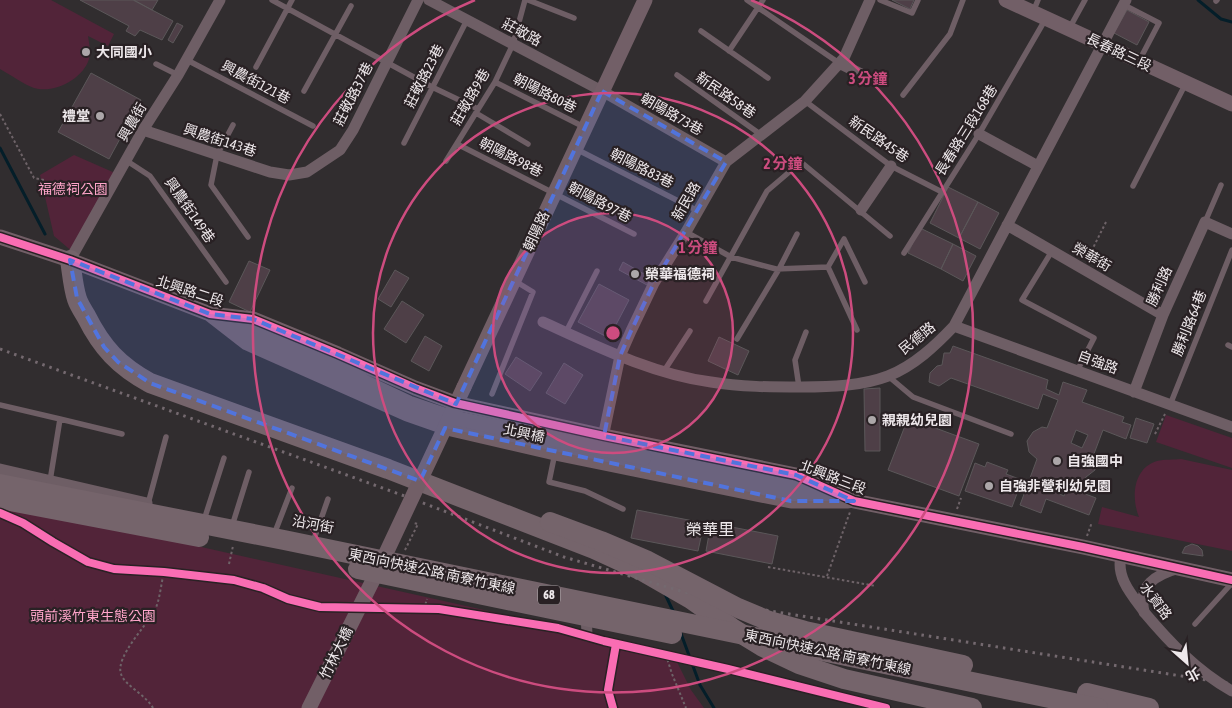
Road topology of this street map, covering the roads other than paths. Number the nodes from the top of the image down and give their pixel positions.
1 (220, 0) edge
2 (272, 0) edge
3 (292, 0) edge
4 (418, 0) edge
5 (429, 0) edge
6 (526, 0) edge
7 (645, 0) edge
8 (747, 0) edge
9 (762, 0) edge
10 (870, 0) edge
11 (880, 0) edge
12 (918, 0) edge
13 (963, 0) edge
14 (1006, 0) edge
15 (1085, 0) edge
16 (1125, 2) edge
17 (351, 6) dead end
18 (758, 8) junction
19 (288, 9) junction
20 (1039, 10) edge
21 (574, 18) dead end
22 (467, 20) junction
23 (1069, 29) junction
24 (701, 31) dead end
25 (334, 34) junction
26 (513, 44) junction
27 (1103, 44) junction
28 (729, 52) junction
29 (187, 60) junction
30 (1139, 61) junction
31 (386, 63) junction
32 (839, 63) junction
33 (156, 64) dead end
34 (256, 67) dead end
35 (178, 75) junction
36 (677, 75) dead end
37 (768, 78) dead end
38 (871, 79) dead end
39 (495, 82) junction
40 (1186, 83) junction
41 (432, 88) junction
42 (304, 91) dead end
43 (602, 91) junction
44 (903, 95) dead end
45 (805, 101) junction
46 (1232, 104) edge
47 (477, 111) junction
48 (233, 125) dead end
49 (312, 126) dead end
50 (585, 127) junction
51 (143, 130) junction
52 (760, 134) junction
53 (979, 134) junction
54 (404, 142) dead end
55 (457, 144) junction
56 (528, 144) dead end
57 (574, 148) junction
58 (217, 155) junction
59 (127, 161) junction
60 (446, 161) dead end
61 (726, 162) junction
62 (892, 166) junction
63 (1038, 166) junction
64 (290, 175) joint
65 (1221, 185) dead end
66 (1133, 186) dead end
67 (554, 192) junction
68 (942, 192) junction
69 (861, 210) junction
70 (698, 211) junction
71 (1205, 222) junction
72 (1007, 225) junction
73 (686, 232) junction
74 (634, 234) dead end
75 (797, 234) dead end
76 (1232, 234) edge
77 (890, 236) dead end
78 (0, 237) edge
79 (248, 237) dead end
80 (1232, 250) edge
81 (1052, 251) junction
82 (904, 253) dead end
83 (730, 257) junction
84 (70, 260) junction
85 (828, 267) junction
86 (778, 269) junction
87 (597, 271) dead end
88 (514, 280) junction
89 (226, 282) dead end
90 (865, 282) dead end
91 (706, 301) dead end
92 (210, 314) junction
93 (1163, 315) junction
94 (543, 322) dead end
95 (954, 326) junction
96 (857, 330) dead end
97 (690, 331) dead end
98 (566, 332) junction
99 (806, 332) dead end
100 (737, 339) dead end
101 (620, 356) junction
102 (664, 371) junction
103 (1077, 371) junction
104 (888, 376) junction
105 (800, 387) junction
106 (1134, 392) junction
107 (492, 394) dead end
108 (0, 405) edge
109 (1170, 405) junction
110 (451, 416) junction
111 (60, 419) junction
112 (1232, 427) edge
113 (122, 434) dead end
114 (1011, 434) dead end
115 (604, 436) junction
116 (166, 438) dead end
117 (555, 453) junction
118 (224, 458) dead end
119 (598, 462) junction
120 (428, 463) joint
121 (389, 466) junction
122 (0, 469) edge
123 (249, 472) dead end
124 (50, 480) junction
125 (0, 484) edge
126 (292, 488) dead end
127 (0, 498) edge
128 (328, 499) dead end
129 (854, 501) junction
130 (148, 504) junction
131 (623, 509) dead end
132 (205, 516) junction
133 (233, 523) junction
134 (275, 532) junction
135 (314, 539) junction
136 (1121, 556) junction
137 (1179, 568) junction
138 (1232, 582) edge
139 (1144, 612) junction
140 (1195, 624) dead end
141 (558, 628) dead end
142 (587, 636) junction
143 (604, 641) road end
144 (1232, 691) edge
145 (309, 708) edge
146 (972, 708) edge
147 (1033, 708) edge
148 (1098, 708) edge
149 (1148, 708) edge

1 - 29 street, 興農街
2 - 19 lane
3 - 19 lane
4 - 31 street, 莊敬路37巷
5 - 22 street, 莊敬路
6 - 21 lane
6 - 26 lane, 莊敬路9巷
7 - 43 street, 朝陽路
8 - 18 lane
9 - 18 lane
10 - 32 street, 新民路
11 - 12 lane
13 - 44 lane
14 - 20 street, 長春路三段
15 - 23 lane
16 - 27 street, 民德路
16 - 30 lane
17 - 25 lane
18 - 28 lane
18 - 32 lane
19 - 25 lane
19 - 34 lane
20 - 23 street, 長春路三段
20 - 53 lane, 長春路三段168巷
22 - 26 street, 莊敬路
22 - 41 lane, 莊敬路23巷
23 - 27 street, 長春路三段
24 - 28 lane
25 - 31 lane
25 - 42 lane
26 - 39 lane, 莊敬路9巷
26 - 43 street, 莊敬路
27 - 30 street, 長春路三段
27 - 63 street, 民德路
28 - 37 lane
29 - 35 street, 興農街
29 - 49 lane, 興農街121巷
30 - 40 street, 長春路三段
31 - 41 lane
31 - 64 street, 莊敬路37巷
32 - 38 street
32 - 45 street, 新民路
33 - 35 lane
35 - 51 street, 興農街
36 - 52 lane, 新民路58巷
39 - 47 lane, 莊敬路9巷
39 - 50 lane, 朝陽路80巷
40 - 46 street, 長春路三段
40 - 66 lane
41 - 47 lane
41 - 54 lane, 莊敬路23巷
43 - 50 street, 朝陽路
43 - 61 street, 朝陽路73巷
45 - 52 street, 新民路
45 - 62 lane, 新民路45巷
47 - 55 lane, 莊敬路9巷
47 - 56 lane
48 - 58 lane
50 - 57 street, 朝陽路
51 - 58 street, 興農街143巷
51 - 59 street, 興農街
52 - 61 street, 新民路
53 - 63 street
53 - 68 lane, 長春路三段168巷
55 - 60 lane, 莊敬路9巷
55 - 67 lane, 朝陽路98巷
57 - 67 street, 朝陽路
57 - 70 lane, 朝陽路83巷
58 - 64 street, 興農街143巷
58 - 79 lane
59 - 84 street, 興農街
59 - 89 lane, 興農街149巷
61 - 70 street, 新民路
62 - 68 lane, 新民路45巷
62 - 69 street
63 - 72 street, 民德路
65 - 71 lane
67 - 74 lane, 朝陽路97巷
67 - 88 street, 朝陽路
68 - 82 lane, 長春路三段168巷
69 - 77 lane
69 - 83 lane
70 - 73 street, 新民路
71 - 76 street
71 - 93 street, 勝利路
72 - 81 street, 榮華街
72 - 95 street, 民德路
73 - 83 lane
73 - 101 street, 新民路
75 - 86 lane
78 - 84 street, 北興路二段
80 - 109 lane, 勝利路64巷
81 - 93 street, 榮華街
81 - 103 lane
83 - 86 lane
83 - 91 lane
84 - 92 street, 北興路二段
84 - 121 highway
85 - 86 lane
85 - 90 lane
85 - 96 lane
86 - 100 lane
87 - 98 lane
88 - 107 lane
88 - 110 street, 朝陽路, bridge
92 - 110 street, 北興橋
92 - 110 street, 北興路二段
92 - 110 street, 北興路二段
93 - 106 street, 勝利路
94 - 98 street, 民德路
95 - 103 street, 自強路
95 - 104 street, 民德路
97 - 102 lane
98 - 101 street, 民德路
99 - 105 lane
101 - 102 street, 民德路
101 - 115 street, 新民路
102 - 105 street, 民德路
103 - 106 street, 自強路
104 - 105 street, 民德路
104 - 114 lane
106 - 109 street, 自強路
108 - 111 lane
109 - 112 street, 自強路
110 - 115 street, 北興路三段
110 - 117 street, 北興路三段
110 - 120 street, 朝陽路, bridge
110 - 129 street, 北興橋, bridge
111 - 113 lane
111 - 124 lane
115 - 119 street, 新民路
115 - 129 street, 北興路三段
116 - 130 lane
117 - 119 street, 北興路三段
117 - 131 lane
118 - 132 lane
119 - 129 street, 北興路三段
120 - 145 street, 竹林大橋, bridge
121 - 146 highway, bridge
121 - 149 highway, bridge
122 - 124 street, 沿河街
123 - 133 lane
124 - 130 street, 沿河街
125 - 148 highway, 東西向快速公路 南寮竹東線 / 68, bridge
126 - 134 lane
127 - 147 highway, 東西向快速公路 南寮竹東線 / 68, bridge
128 - 135 lane
129 - 136 street, 北興路三段
130 - 132 street, 沿河街
132 - 133 street, 沿河街
133 - 134 street, 沿河街
134 - 135 street, 沿河街
135 - 142 street, 沿河街
136 - 137 street, 北興路三段
136 - 139 street, 水資路
137 - 138 street, 北興路三段
137 - 139 street
138 - 140 lane
139 - 144 street, 水資路, bridge
141 - 142 lane
142 - 143 lane

